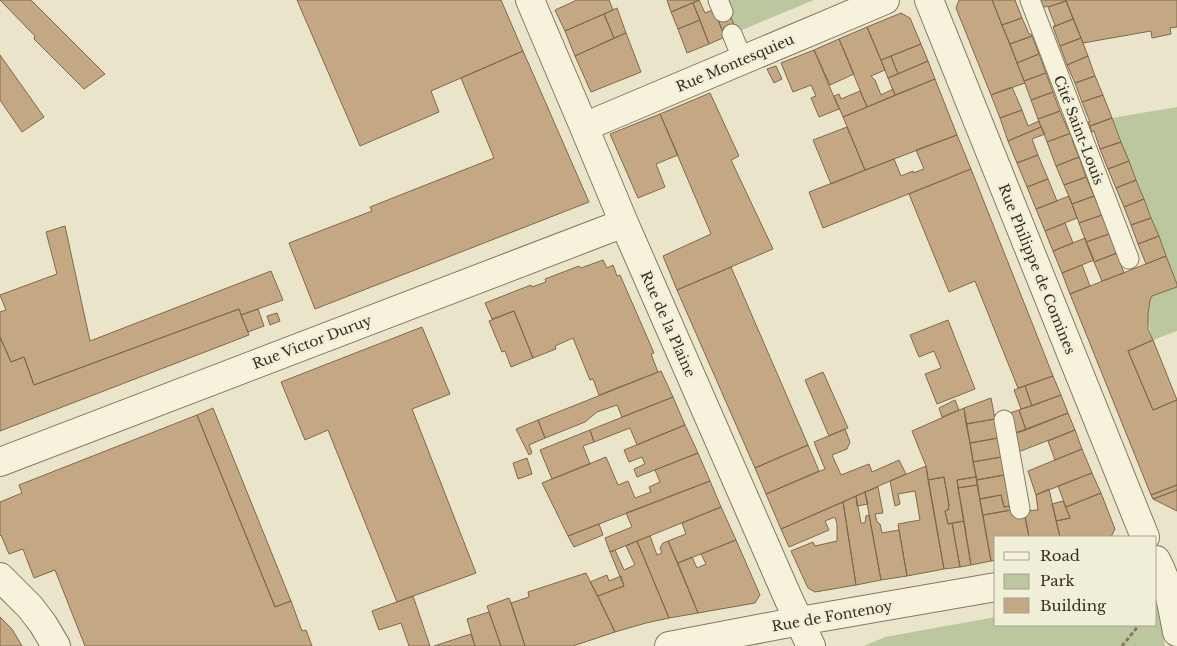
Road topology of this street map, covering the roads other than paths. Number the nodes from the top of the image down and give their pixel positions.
1 (530, 0) edge
2 (885, 0) edge
3 (929, 0) edge
4 (1030, 0) edge
5 (732, 34) dead end
6 (743, 60) junction
7 (584, 127) junction
8 (624, 223) junction
9 (1129, 259) dead end
10 (1004, 420) dead end
11 (0, 462) edge
12 (1020, 509) dead end
13 (1145, 536) edge
14 (1177, 556) edge
15 (1157, 560) edge
16 (1157, 562) edge
17 (0, 577) edge
18 (994, 588) edge
19 (800, 622) junction
20 (1177, 632) edge
21 (56, 646) edge
22 (669, 646) edge
23 (811, 646) edge

1 - 7 street, Rue de la Plaine
2 - 6 street, Rue Montesquieu
3 - 13 street, Rue Philippe de Comines
4 - 9 lane, Cité Saint-Louis
5 - 6 lane
6 - 7 street, Rue Montesquieu
7 - 8 street, Rue de la Plaine
8 - 11 street, Rue Victor Duruy
8 - 19 street, Rue de la Plaine
10 - 12 lane
14 - 15 street
16 - 20 street
17 - 21 street
18 - 19 street, Rue de Fontenoy
19 - 22 street, Rue de Fontenoy
19 - 23 street, Rue de la Plaine

